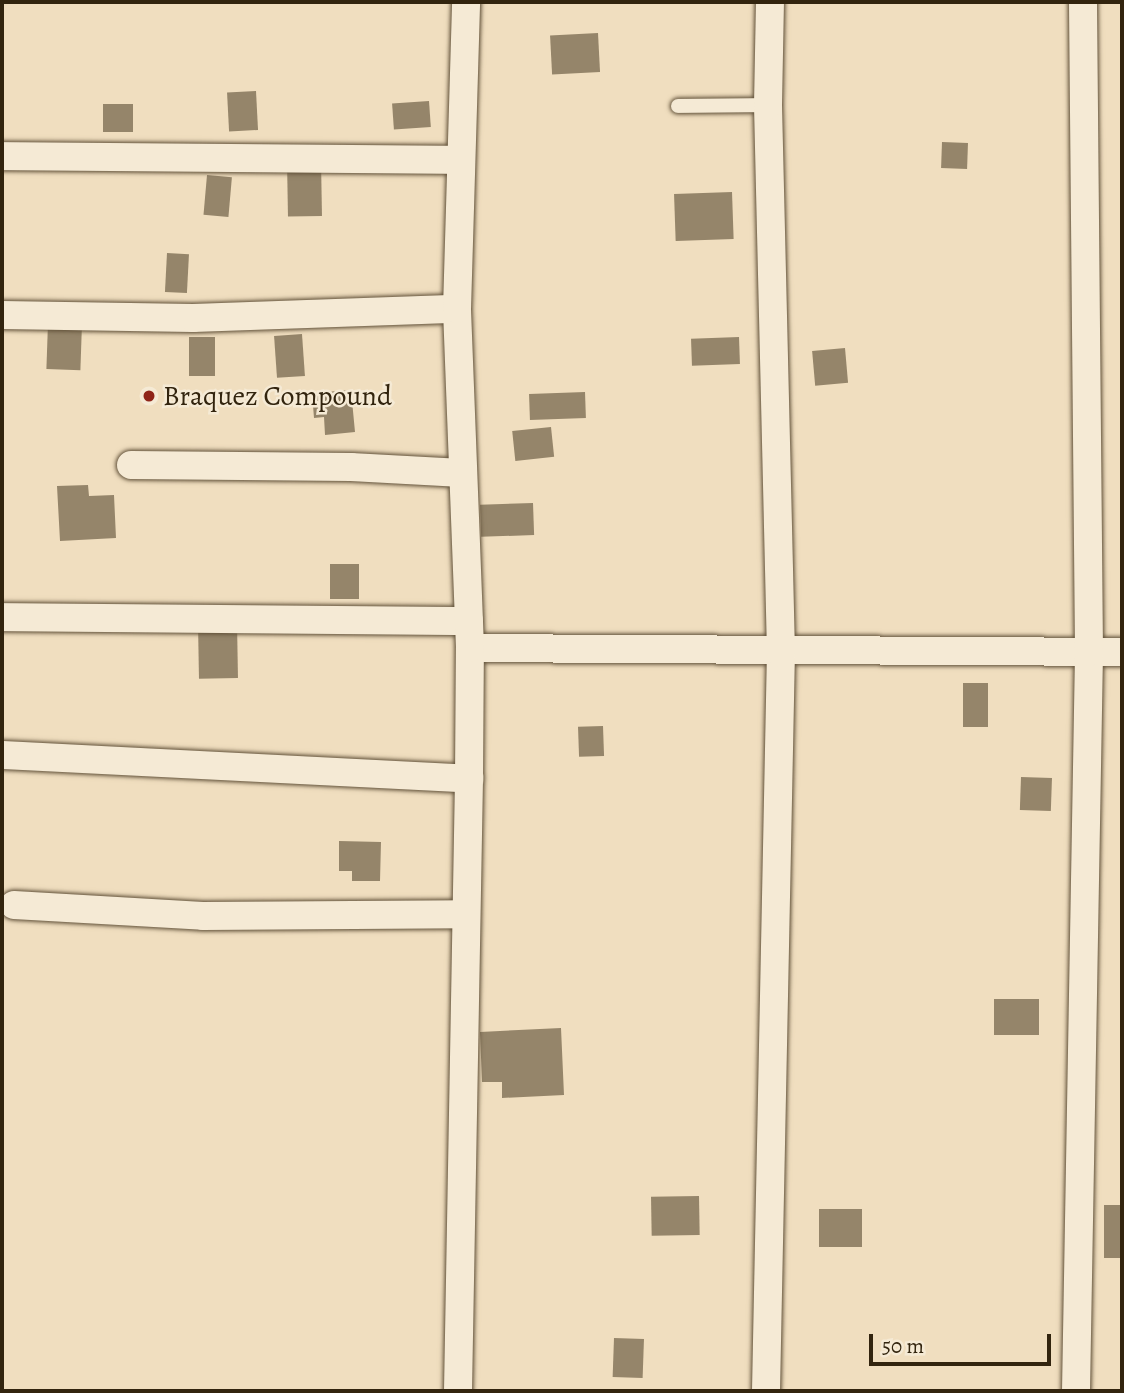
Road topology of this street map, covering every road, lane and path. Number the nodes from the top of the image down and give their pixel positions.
1 (466, 2) edge
2 (770, 2) edge
3 (1083, 2) edge
4 (768, 105) junction
5 (678, 106) dead end
6 (2, 156) edge
7 (460, 160) junction
8 (457, 309) junction
9 (2, 315) edge
10 (131, 465) dead end
11 (462, 473) junction
12 (2, 617) edge
13 (469, 635) junction
14 (1089, 652) junction
15 (1122, 652) edge
16 (781, 653) junction
17 (2, 755) edge
18 (470, 779) junction
19 (14, 905) dead end
20 (466, 914) junction
21 (458, 1391) edge
22 (766, 1391) edge
23 (1076, 1391) edge

1 - 7 street
2 - 4 street
3 - 14 street
4 - 5 lane
4 - 16 street
6 - 7 street
7 - 8 street
8 - 9 street
8 - 11 street
10 - 11 street
11 - 13 street
12 - 13 street
13 - 16 street
13 - 18 street
14 - 15 street
14 - 16 street
14 - 23 street
16 - 22 street
17 - 18 street
18 - 20 street
19 - 20 street
20 - 21 street

